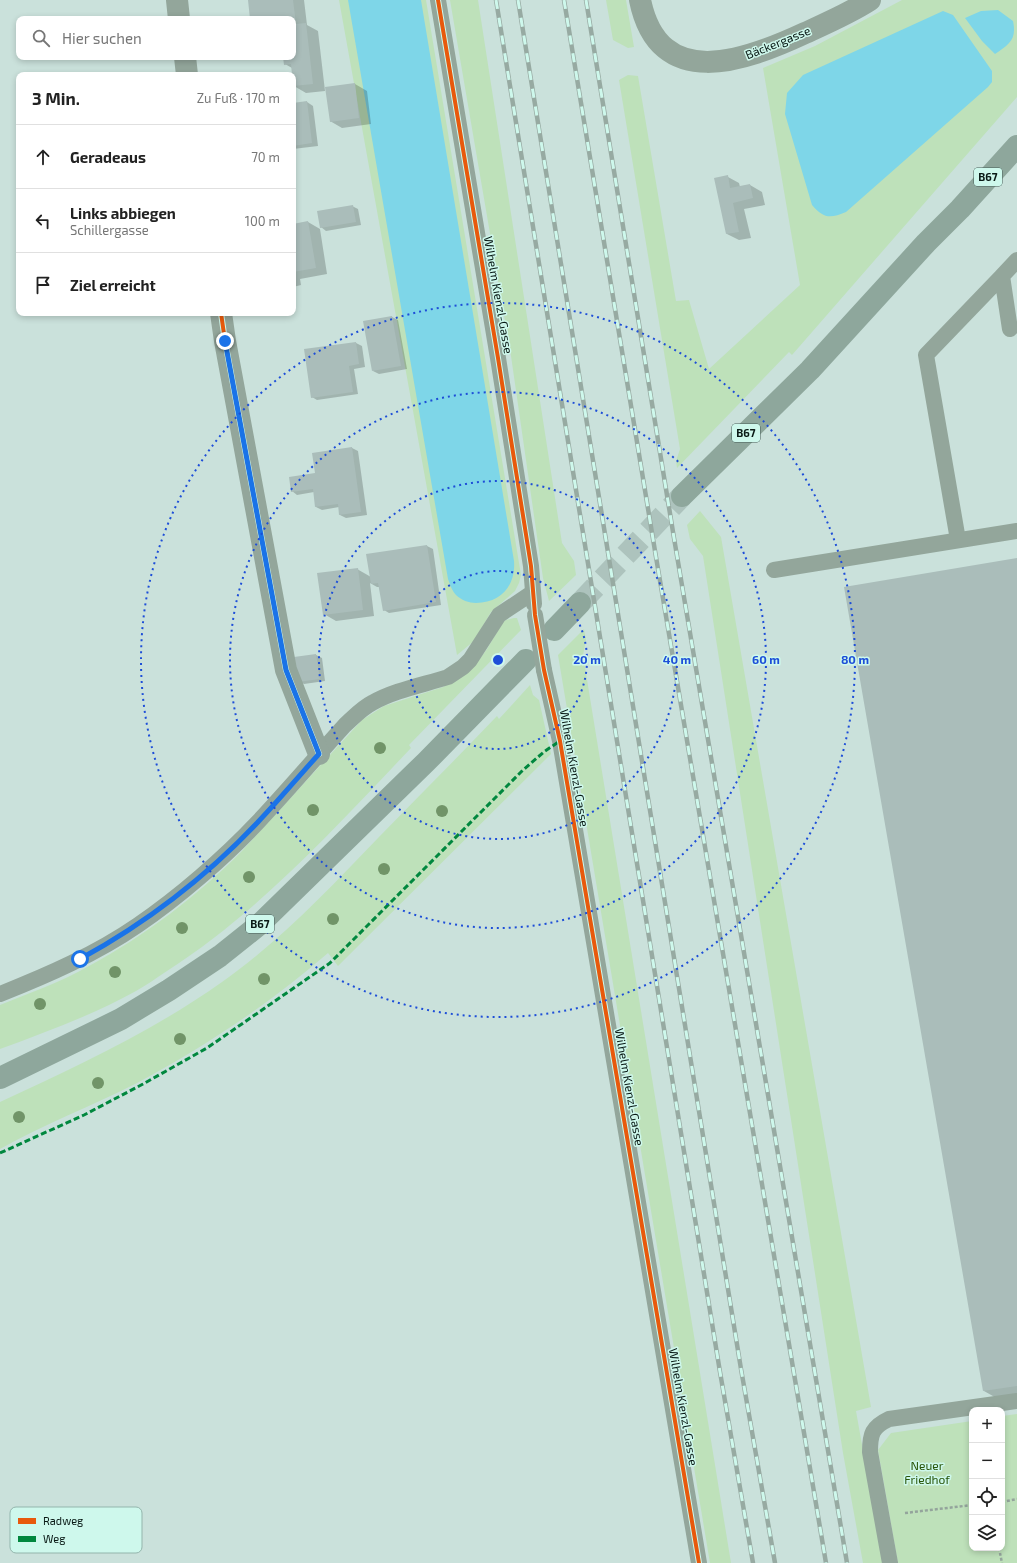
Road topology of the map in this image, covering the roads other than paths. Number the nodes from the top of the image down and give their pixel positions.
1 (176, 0) edge
2 (438, 0) edge
3 (640, 0) edge
4 (870, 0) edge
5 (179, 16) edge
6 (185, 60) edge
7 (187, 72) edge
8 (1017, 146) edge
9 (1017, 260) edge
10 (1002, 276) junction
11 (221, 316) edge
12 (1010, 329) dead end
13 (682, 496) tunnel mouth
14 (1017, 531) edge
15 (958, 540) junction
16 (774, 570) dead end
17 (532, 593) junction
18 (580, 603) tunnel mouth
19 (554, 630) dead end
20 (535, 665) junction
21 (319, 754) junction
22 (0, 994) edge
23 (0, 1078) edge
24 (1017, 1401) edge
25 (699, 1563) edge
26 (890, 1563) edge

1 - 5 street
2 - 17 lane, Wilhelm Kienzl-Gasse
3 - 4 street, Bäckergasse
6 - 7 street
8 - 13 main road, B67
9 - 10 lane
10 - 12 lane
10 - 15 lane
11 - 21 street
14 - 15 lane
15 - 16 lane
17 - 20 lane, Wilhelm Kienzl-Gasse, bridge
17 - 21 lane
18 - 19 main road
20 - 23 main road, B67
20 - 25 lane, Wilhelm Kienzl-Gasse
21 - 22 lane
24 - 26 lane

